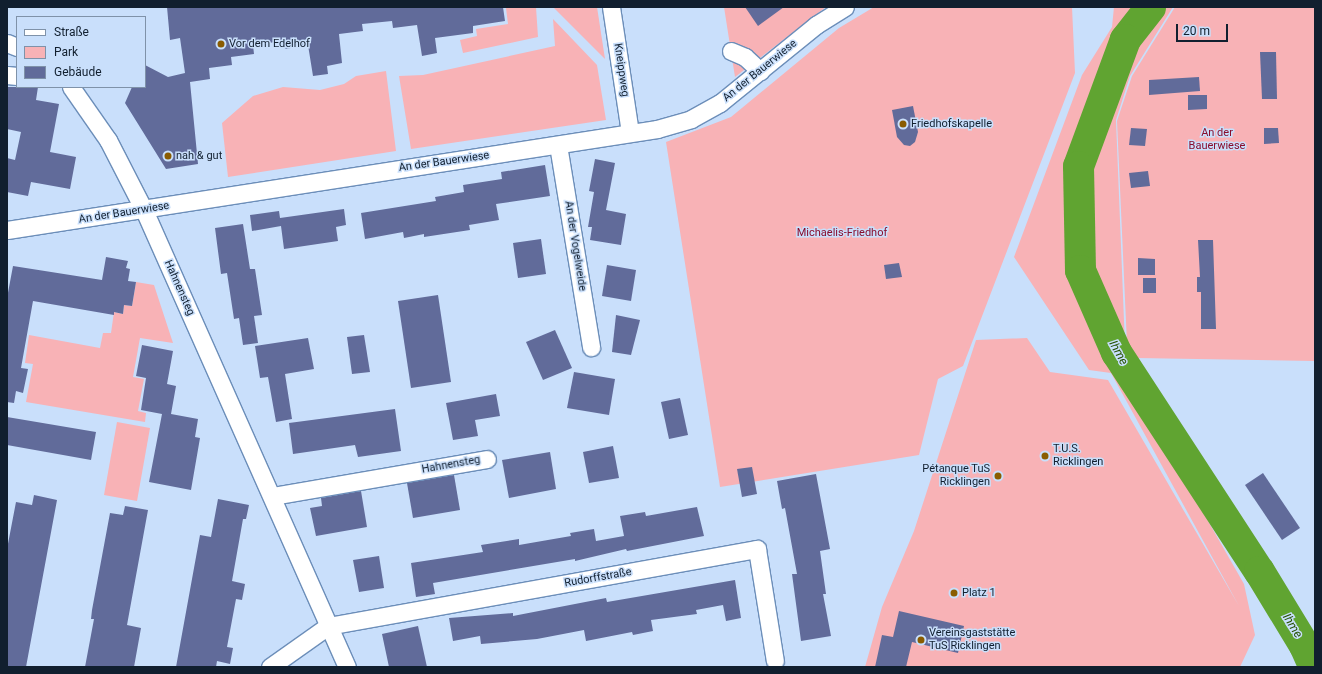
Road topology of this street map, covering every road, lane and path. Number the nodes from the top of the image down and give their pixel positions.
1 (611, 7) edge
2 (845, 7) edge
3 (731, 51) dead end
4 (760, 72) junction
5 (72, 88) edge
6 (630, 133) junction
7 (558, 145) junction
8 (144, 210) junction
9 (7, 230) edge
10 (591, 347) dead end
11 (487, 459) dead end
12 (273, 496) junction
13 (328, 626) junction
14 (775, 661) dead end
15 (270, 667) edge
16 (347, 667) edge

1 - 6 street, Kneippweg
2 - 4 street, An der Bauerwiese
3 - 4 street
4 - 6 street, An der Bauerwiese
5 - 8 street, Hahnensteg
6 - 7 street, An der Bauerwiese
7 - 8 street, An der Bauerwiese
7 - 10 street, An der Vogelweide
8 - 9 street, An der Bauerwiese
8 - 12 street, Hahnensteg
11 - 12 street, Hahnensteg
12 - 13 street, Hahnensteg
13 - 14 street, Rudorffstraße
13 - 15 street
13 - 16 street, Hahnensteg

